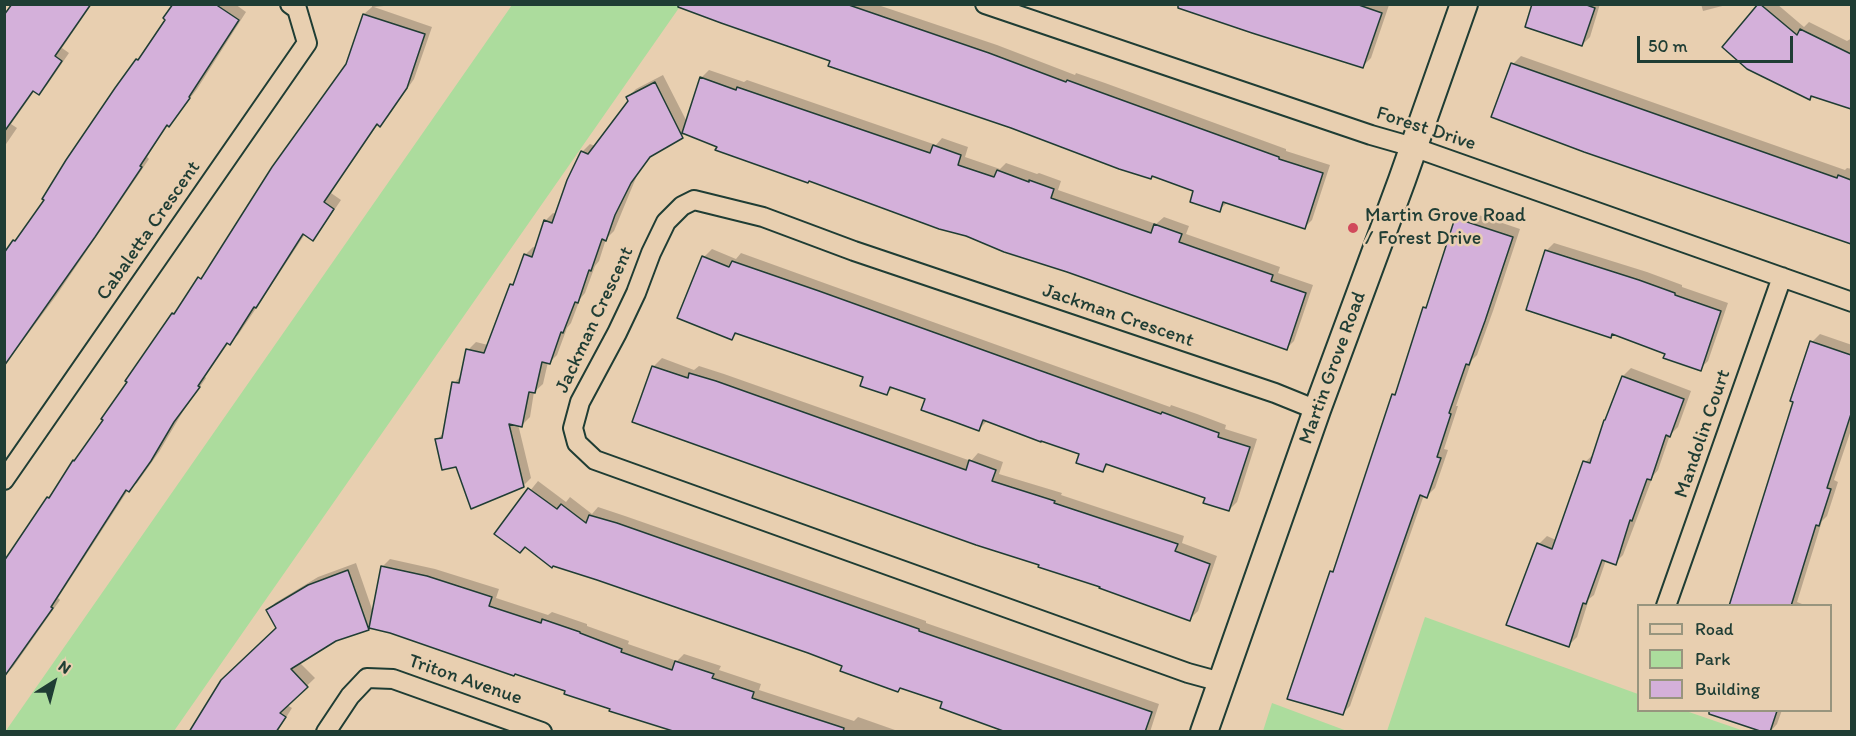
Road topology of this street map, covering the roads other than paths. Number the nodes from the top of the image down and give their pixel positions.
1 (290, 4) edge
2 (985, 4) edge
3 (1464, 4) edge
4 (1413, 147) junction
5 (1782, 277) junction
6 (1851, 302) edge
7 (1317, 410) junction
8 (4, 480) edge
9 (1667, 604) edge
10 (1221, 682) junction
11 (326, 732) edge
12 (543, 732) edge
13 (1204, 732) edge

1 - 8 street, Cabaletta Crescent
2 - 4 street, Forest Drive
3 - 4 street, Martin Grove Road
4 - 5 street, Forest Drive
4 - 7 street, Martin Grove Road
5 - 6 street, Forest Drive
5 - 9 street, Mandolin Court
7 - 10 street, Martin Grove Road
7 - 10 street, Jackman Crescent
10 - 13 street, Martin Grove Road
11 - 12 street, Triton Avenue

